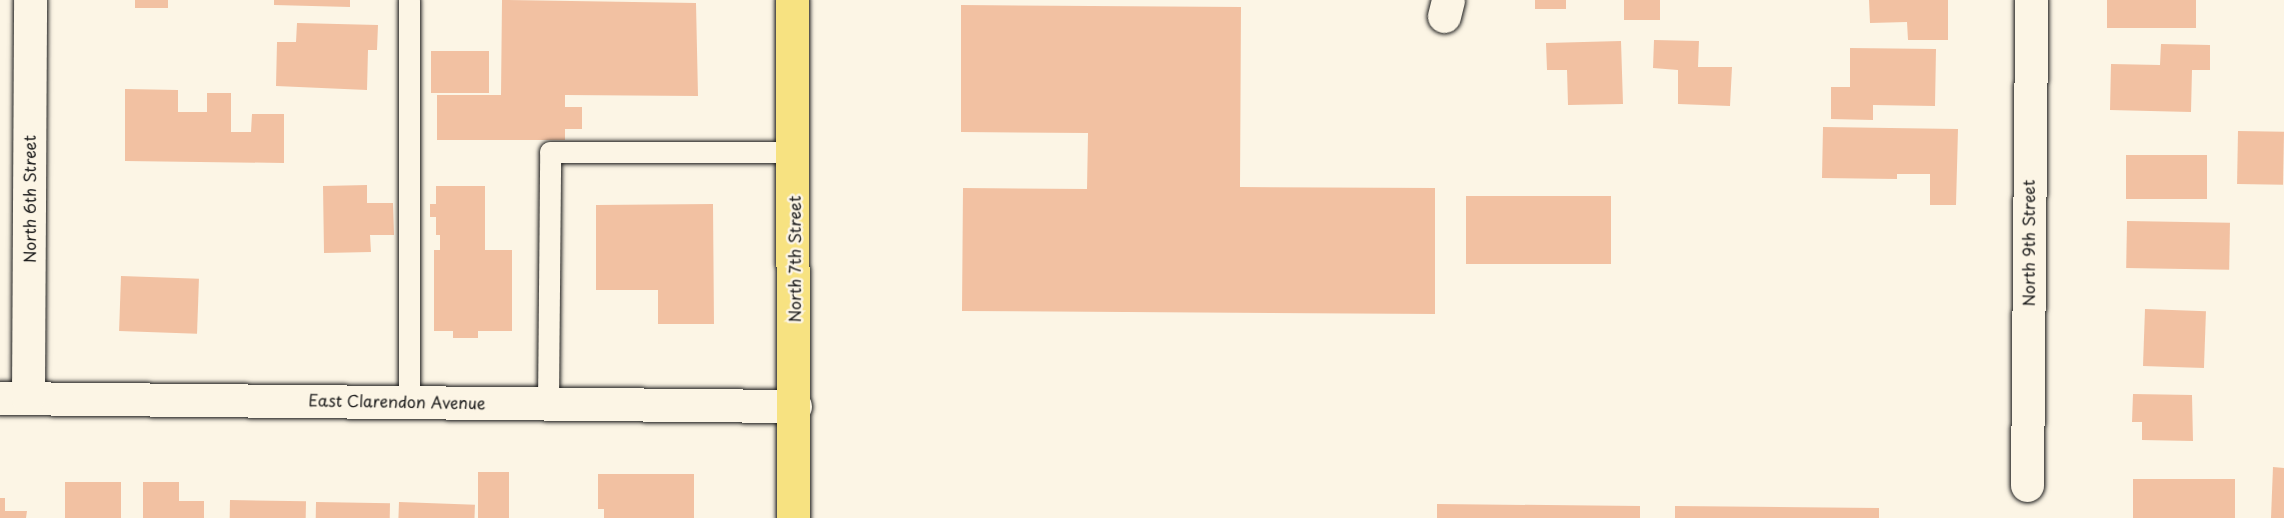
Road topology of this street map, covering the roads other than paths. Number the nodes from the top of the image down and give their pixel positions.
1 (30, 0) edge
2 (409, 0) edge
3 (792, 0) edge
4 (2031, 0) edge
5 (793, 152) junction
6 (14, 398) edge
7 (409, 401) junction
8 (548, 403) junction
9 (795, 406) junction
10 (2027, 485) dead end
11 (793, 518) edge

1 - 6 street, North 6th Street
2 - 7 lane
3 - 5 main road, North 7th Street
4 - 10 street, North 9th Street
5 - 8 lane
5 - 9 main road, North 7th Street
6 - 7 street, East Clarendon Avenue
7 - 8 street, East Clarendon Avenue
8 - 9 street, East Clarendon Avenue
9 - 11 main road, North 7th Street

